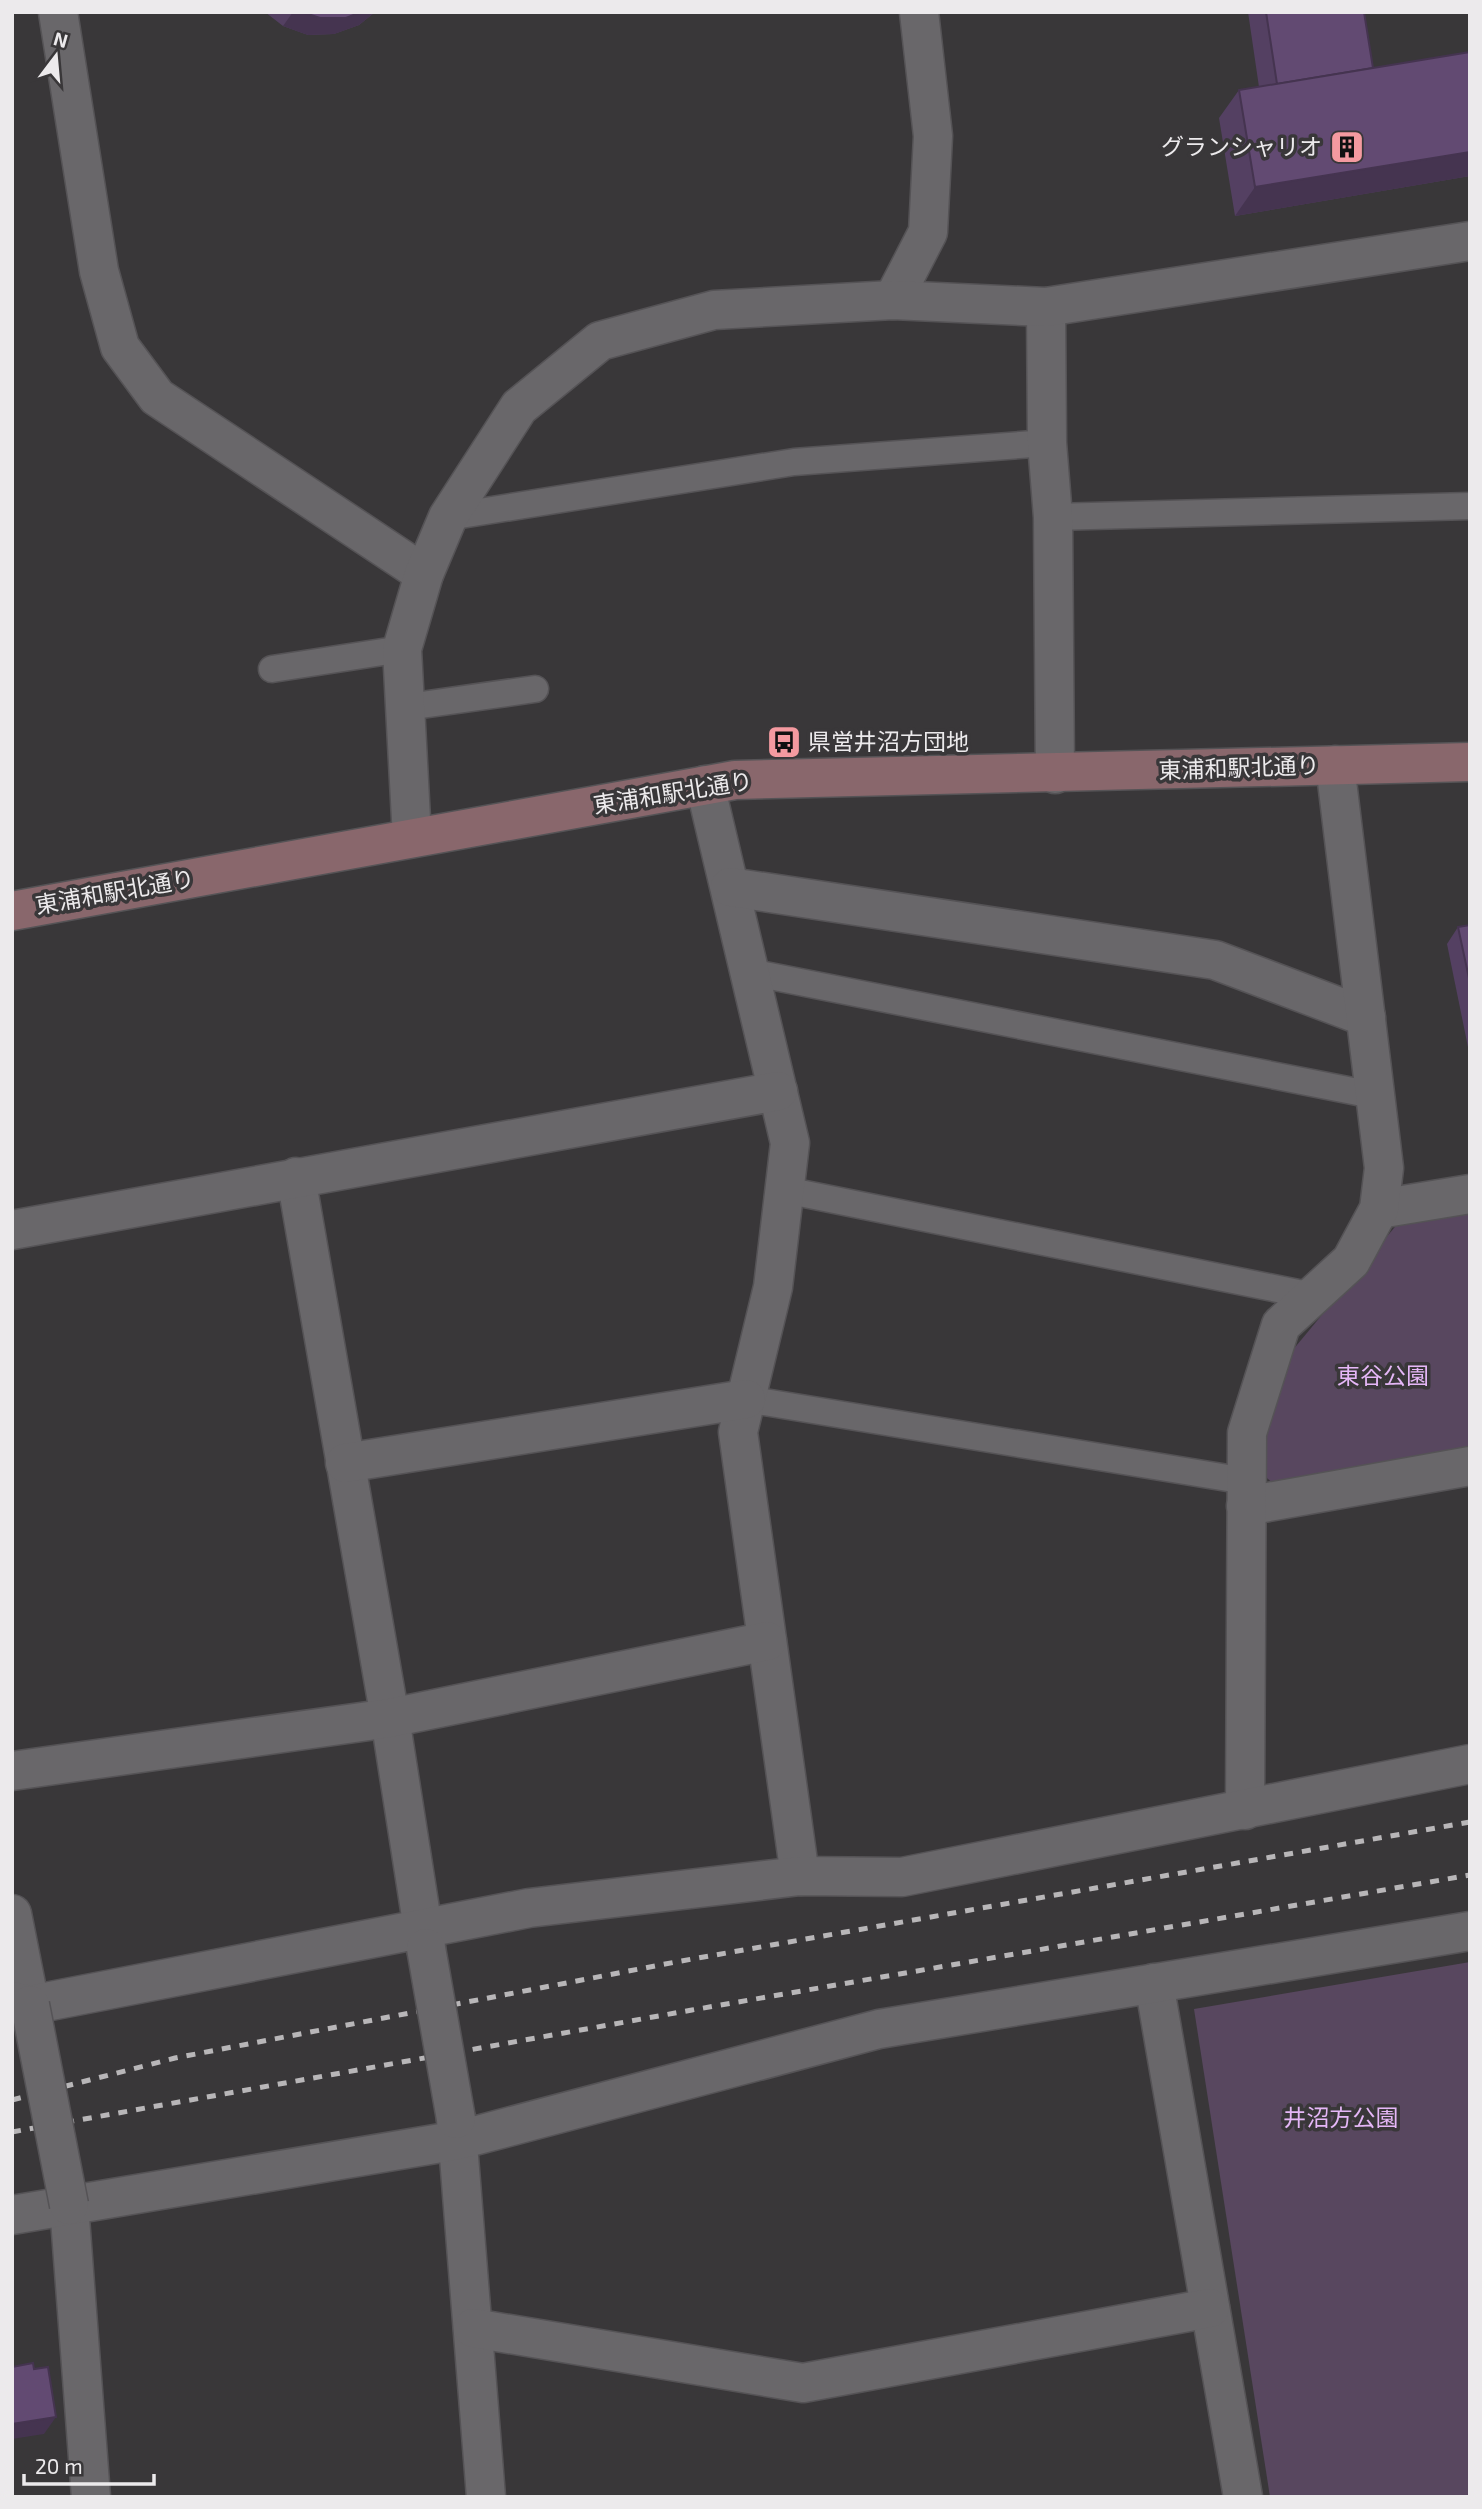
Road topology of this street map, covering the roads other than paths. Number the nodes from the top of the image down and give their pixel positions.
1 (58, 12) edge
2 (919, 12) edge
3 (1470, 241) edge
4 (893, 300) junction
5 (1046, 307) junction
6 (1047, 443) junction
7 (1470, 506) edge
8 (448, 517) junction
9 (1053, 517) junction
10 (424, 574) junction
11 (402, 649) junction
12 (272, 668) dead end
13 (535, 689) dead end
14 (407, 707) junction
15 (1470, 762) edge
16 (1335, 765) junction
17 (1055, 774) junction
18 (705, 785) junction
19 (412, 838) junction
20 (730, 887) junction
21 (12, 911) edge
22 (749, 972) junction
23 (1366, 1017) junction
24 (778, 1091) junction
25 (1373, 1095) junction
26 (296, 1177) junction
27 (785, 1190) junction
28 (1470, 1194) edge
29 (1379, 1209) junction
30 (12, 1230) edge
31 (1313, 1296) junction
32 (746, 1399) junction
33 (345, 1463) junction
34 (1470, 1466) edge
35 (1246, 1494) junction
36 (767, 1641) junction
37 (390, 1718) junction
38 (1470, 1764) edge
39 (12, 1771) edge
40 (1245, 1810) junction
41 (800, 1876) junction
42 (12, 1914) edge
43 (1470, 1931) edge
44 (424, 1938) junction
45 (1154, 1983) junction
46 (21, 2003) edge
47 (457, 2129) junction
48 (69, 2205) junction
49 (12, 2215) edge
50 (1210, 2308) junction
51 (473, 2328) junction
52 (89, 2496) edge
53 (486, 2497) edge
54 (1243, 2497) edge

1 - 10 street
2 - 4 street
3 - 5 street
4 - 5 street
4 - 8 street
5 - 6 street
6 - 8 lane
6 - 9 street
7 - 9 lane
8 - 10 street
9 - 17 street
10 - 11 street
11 - 12 lane
11 - 14 street
13 - 14 lane
14 - 19 street
15 - 16 street, 東浦和駅北通り
16 - 17 street, 東浦和駅北通り
16 - 23 street
17 - 18 street, 東浦和駅北通り
18 - 19 street, 東浦和駅北通り
18 - 20 street
19 - 21 street, 東浦和駅北通り
20 - 22 street
20 - 23 street
22 - 24 street
22 - 25 lane
23 - 25 street
24 - 26 street
24 - 27 street
25 - 29 street
26 - 30 street
26 - 33 street
27 - 31 lane
27 - 32 street
28 - 29 street
29 - 31 street
31 - 35 street
32 - 33 street
32 - 35 lane
32 - 36 street
33 - 37 street
34 - 35 street
35 - 40 street
36 - 37 street
36 - 41 street
37 - 39 street
37 - 44 street
38 - 40 street
40 - 41 street
41 - 44 street
42 - 46 street
43 - 45 street
44 - 46 street
44 - 47 street, bridge
45 - 47 street
45 - 50 street
46 - 48 street, bridge
47 - 48 street
47 - 51 street
48 - 49 street
48 - 52 street
50 - 51 street
50 - 54 street
51 - 53 street

